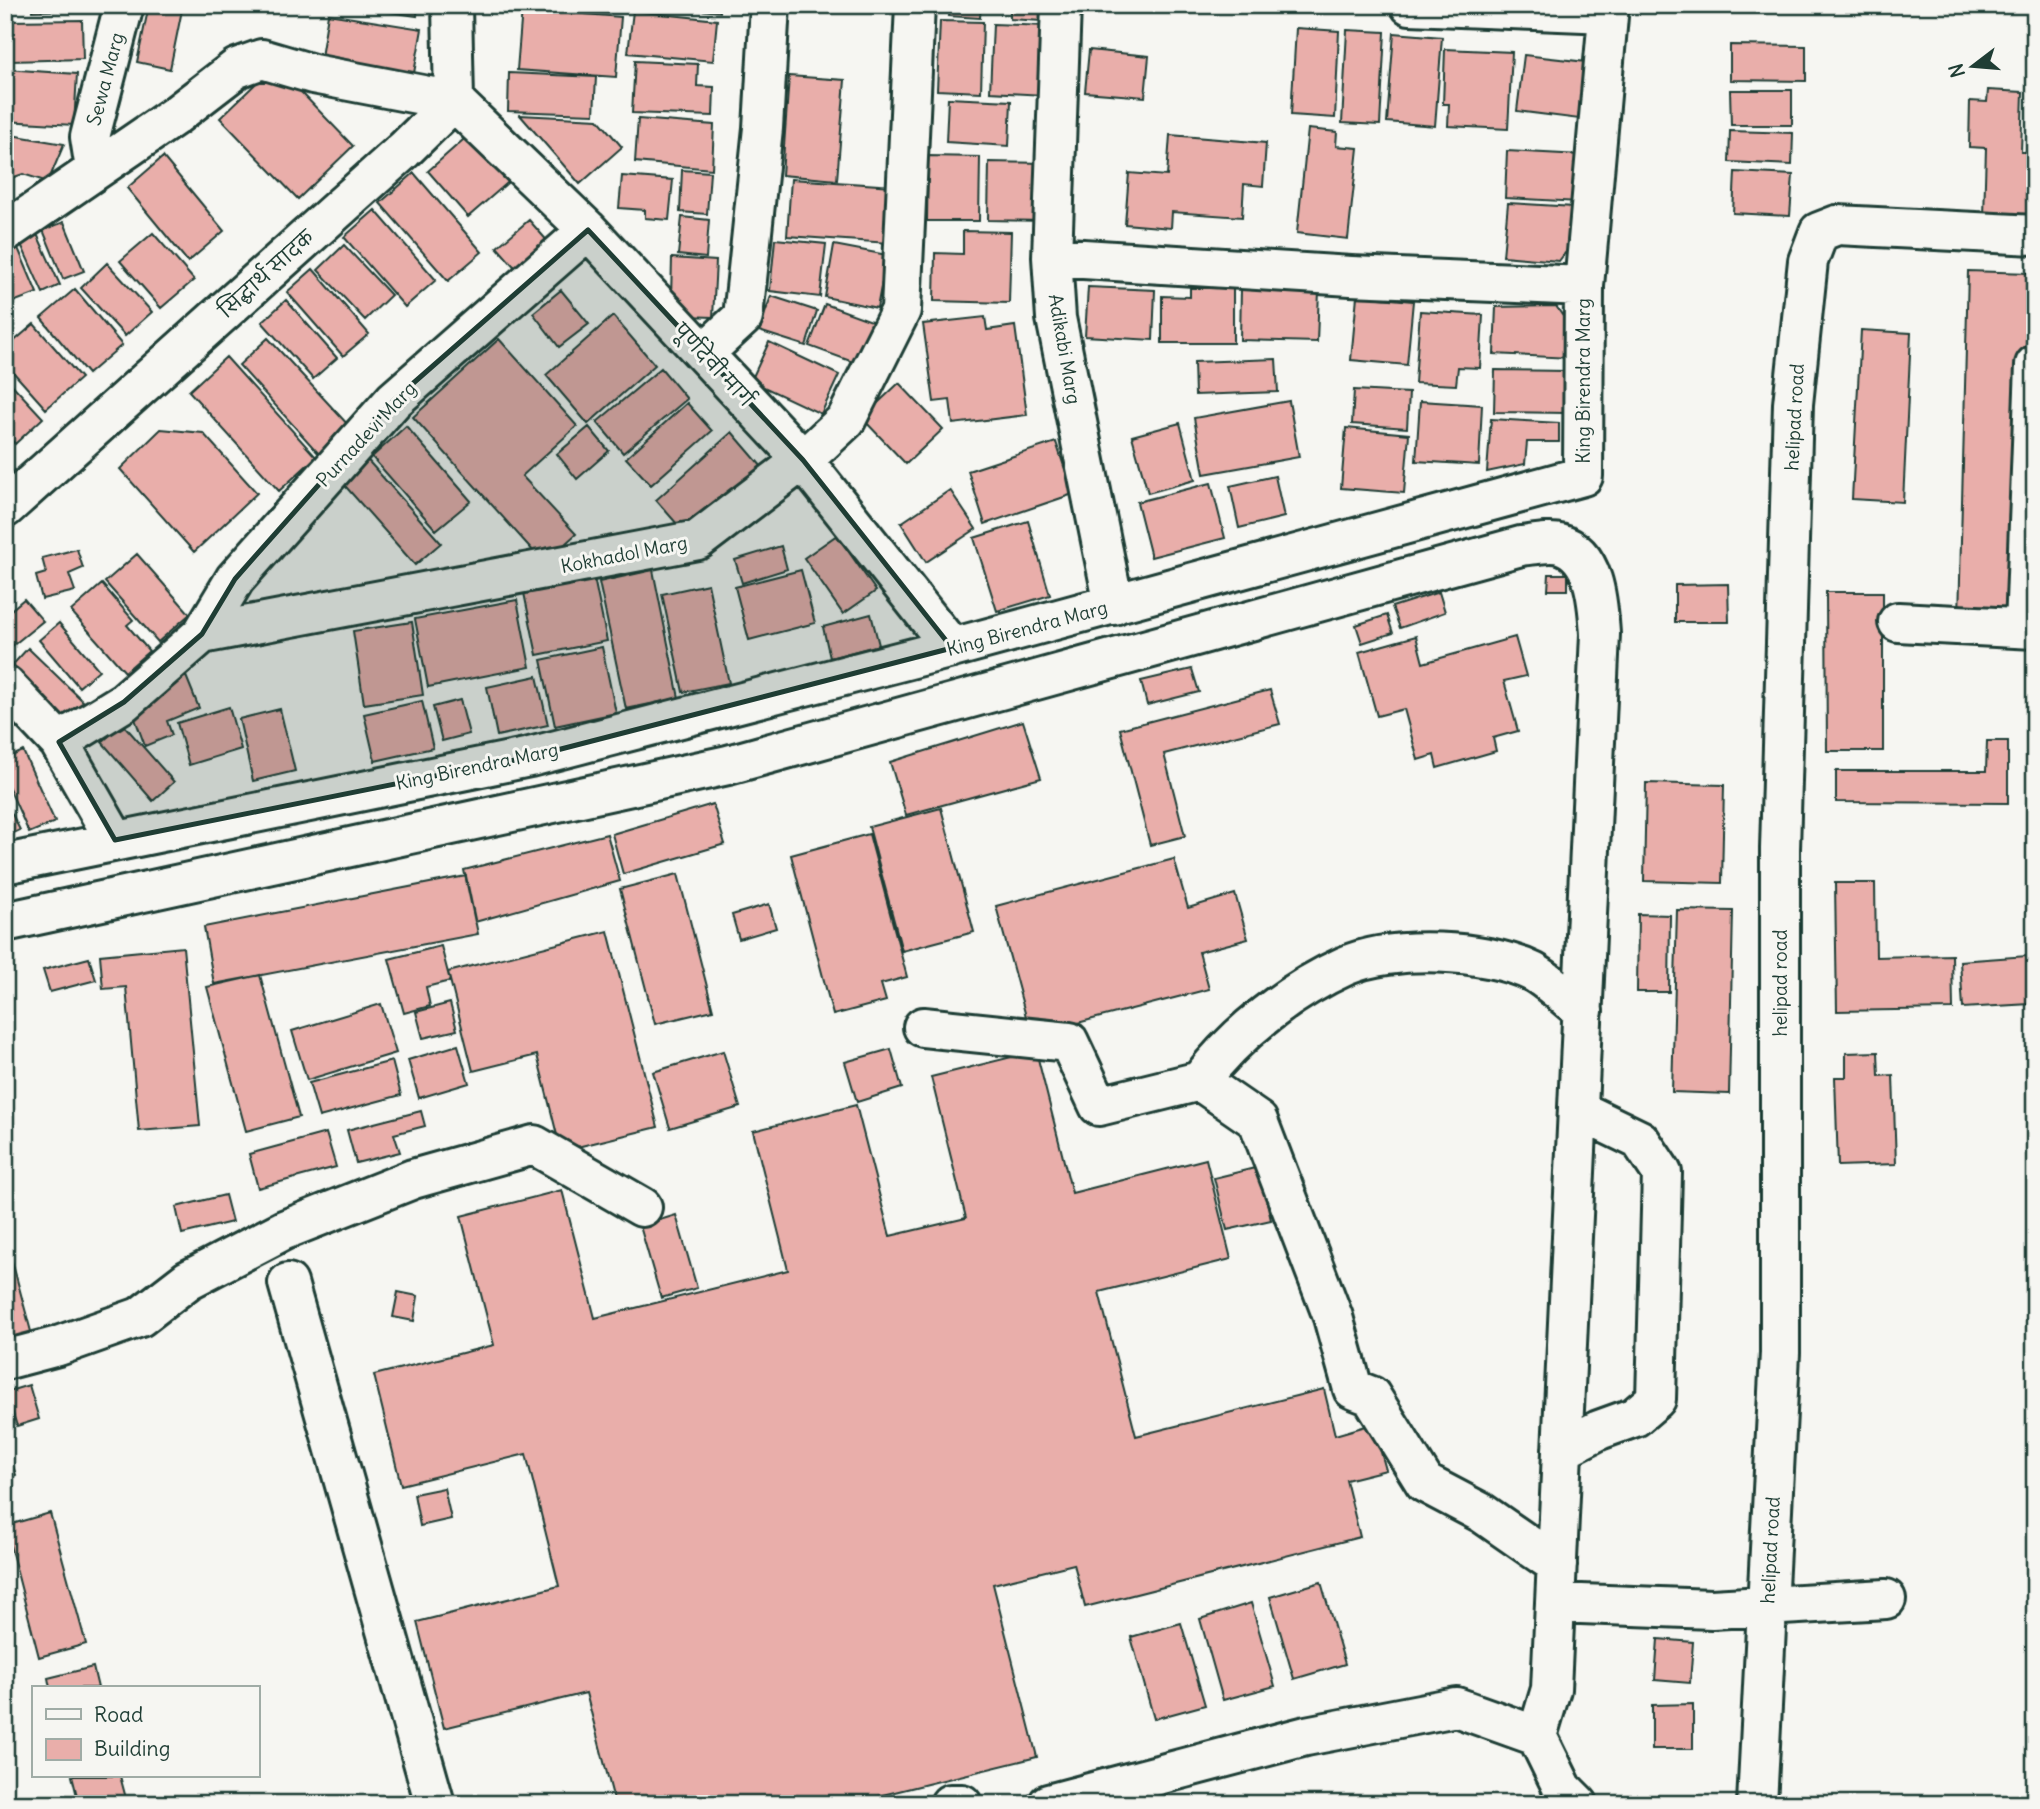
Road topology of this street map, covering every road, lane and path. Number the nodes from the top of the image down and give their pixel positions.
1 (124, 5) edge
2 (452, 5) edge
3 (770, 5) edge
4 (915, 5) edge
5 (1060, 5) edge
6 (1410, 5) edge
7 (1609, 9) edge
8 (454, 101) junction
9 (95, 169) junction
10 (588, 230) junction
11 (5, 232) edge
12 (2035, 235) edge
13 (1052, 257) junction
14 (1584, 286) junction
15 (704, 353) junction
16 (2035, 365) edge
17 (803, 460) junction
18 (5, 509) edge
19 (1114, 605) junction
20 (1898, 622) dead end
21 (2030, 628) edge
22 (202, 634) junction
23 (952, 648) junction
24 (5, 685) edge
25 (60, 742) junction
26 (115, 839) junction
27 (5, 864) edge
28 (5, 922) edge
29 (1583, 1011) junction
30 (923, 1027) dead end
31 (1200, 1081) junction
32 (1578, 1110) junction
33 (642, 1207) dead end
34 (288, 1283) dead end
35 (5, 1360) edge
36 (1562, 1449) junction
37 (1557, 1565) junction
38 (1886, 1600) dead end
39 (1555, 1603) junction
40 (1767, 1604) junction
41 (1537, 1736) junction
42 (435, 1804) edge
43 (950, 1804) edge
44 (962, 1804) edge
45 (1048, 1804) edge
46 (1578, 1804) edge
47 (1757, 1804) edge

1 - 9 street, Sewa Marg
2 - 8 street
3 - 15 street
4 - 17 street, Kokhadol Marg
5 - 13 street, Adikabi Marg
6 - 7 street
7 - 14 street, King Birendra Marg
8 - 9 street
8 - 10 street, पूर्णदेवी मार्ग
8 - 18 street, सिद्धार्थ सादक
9 - 11 street
10 - 15 street, पूर्णदेवी मार्ग
10 - 22 street, Purnadevi Marg
12 - 40 street, helipad road
13 - 14 street
13 - 19 street, Adikabi Marg
14 - 19 street, King Birendra Marg
15 - 17 street, पूर्णदेवी मार्ग
16 - 21 street
17 - 22 street, Kokhadol Marg
17 - 23 street, पूर्णदेवी मार्ग
19 - 23 street, King Birendra Marg
20 - 21 street
22 - 25 street
23 - 26 street, King Birendra Marg
24 - 25 street
25 - 26 street
26 - 27 street, King Birendra Marg
28 - 29 street
29 - 31 street
29 - 32 street
30 - 31 street
31 - 37 street
32 - 36 street
32 - 36 street
33 - 35 street
34 - 42 street
36 - 37 street
37 - 39 street
38 - 40 street
39 - 40 street
39 - 41 street
40 - 47 street, helipad road
41 - 45 street
41 - 46 street
43 - 44 street

